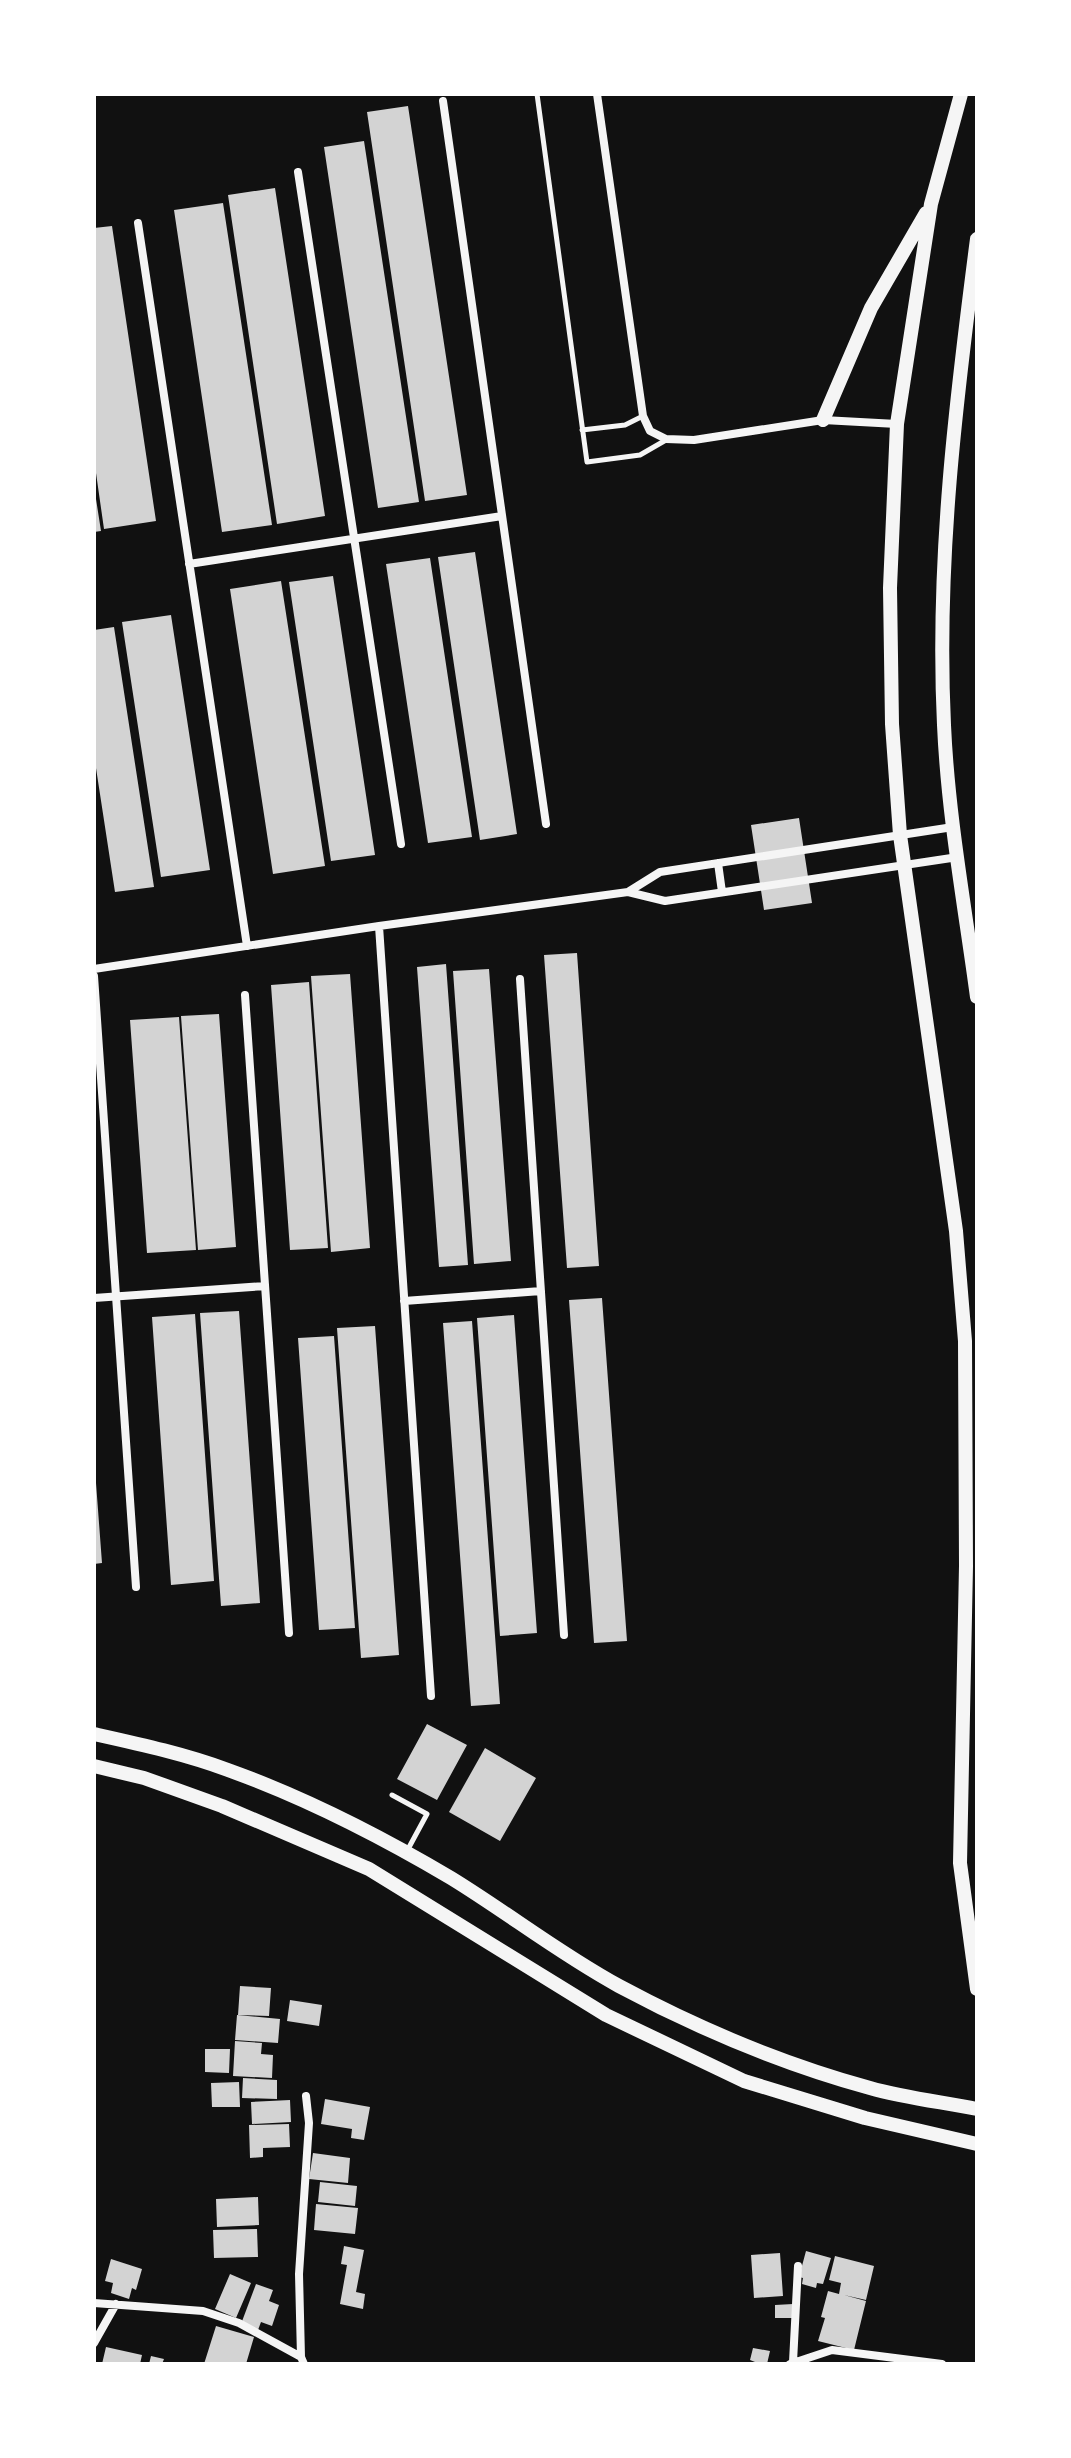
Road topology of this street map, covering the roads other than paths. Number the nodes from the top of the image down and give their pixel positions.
1 (537, 94) edge
2 (597, 94) edge
3 (961, 94) edge
4 (443, 101) dead end
5 (298, 172) dead end
6 (931, 204) junction
7 (138, 223) dead end
8 (977, 239) edge
9 (643, 416) junction
10 (823, 420) junction
11 (897, 424) junction
12 (582, 430) junction
13 (666, 439) junction
14 (502, 516) junction
15 (354, 539) junction
16 (189, 564) junction
17 (546, 824) dead end
18 (953, 827) junction
19 (900, 835) junction
20 (401, 844) dead end
21 (958, 857) junction
22 (718, 863) junction
23 (905, 865) junction
24 (628, 892) junction
25 (722, 892) junction
26 (379, 926) junction
27 (247, 946) junction
28 (94, 969) edge
29 (94, 976) edge
30 (520, 979) dead end
31 (245, 995) dead end
32 (977, 997) edge
33 (265, 1286) junction
34 (541, 1291) junction
35 (116, 1297) junction
36 (94, 1298) edge
37 (404, 1301) junction
38 (136, 1587) dead end
39 (289, 1633) dead end
40 (564, 1635) dead end
41 (431, 1696) dead end
42 (94, 1734) edge
43 (94, 1766) edge
44 (392, 1795) dead end
45 (406, 1852) junction
46 (977, 1989) edge
47 (306, 2096) dead end
48 (977, 2109) edge
49 (977, 2144) edge
50 (798, 2266) dead end
51 (94, 2303) edge
52 (116, 2304) junction
53 (94, 2343) edge
54 (821, 2359) edge
55 (302, 2360) edge
56 (791, 2363) edge
57 (942, 2364) edge

1 - 12 lane
2 - 9 street
3 - 6 main road
4 - 14 street
5 - 15 street
6 - 10 main road
6 - 11 main road
7 - 16 street
8 - 18 main road
9 - 12 lane
9 - 13 street
10 - 11 street
10 - 13 street
11 - 19 main road
12 - 13 lane
14 - 15 street
14 - 17 street
15 - 16 street
15 - 20 street
16 - 27 street
18 - 19 street
18 - 21 main road
19 - 22 street
19 - 23 main road
21 - 23 street
21 - 32 main road
22 - 24 street
22 - 25 street
23 - 25 street
23 - 46 main road
24 - 25 street
24 - 26 street
26 - 27 street
26 - 37 street
27 - 28 street
29 - 35 street
30 - 34 street
31 - 33 street
33 - 35 street
33 - 39 street
34 - 37 street
34 - 40 street
35 - 36 street
35 - 38 street
37 - 41 street
42 - 45 main road
43 - 49 main road
44 - 45 lane
45 - 48 main road
47 - 55 street
50 - 56 street
51 - 52 street
52 - 53 street
52 - 55 street
54 - 56 street
54 - 57 street

